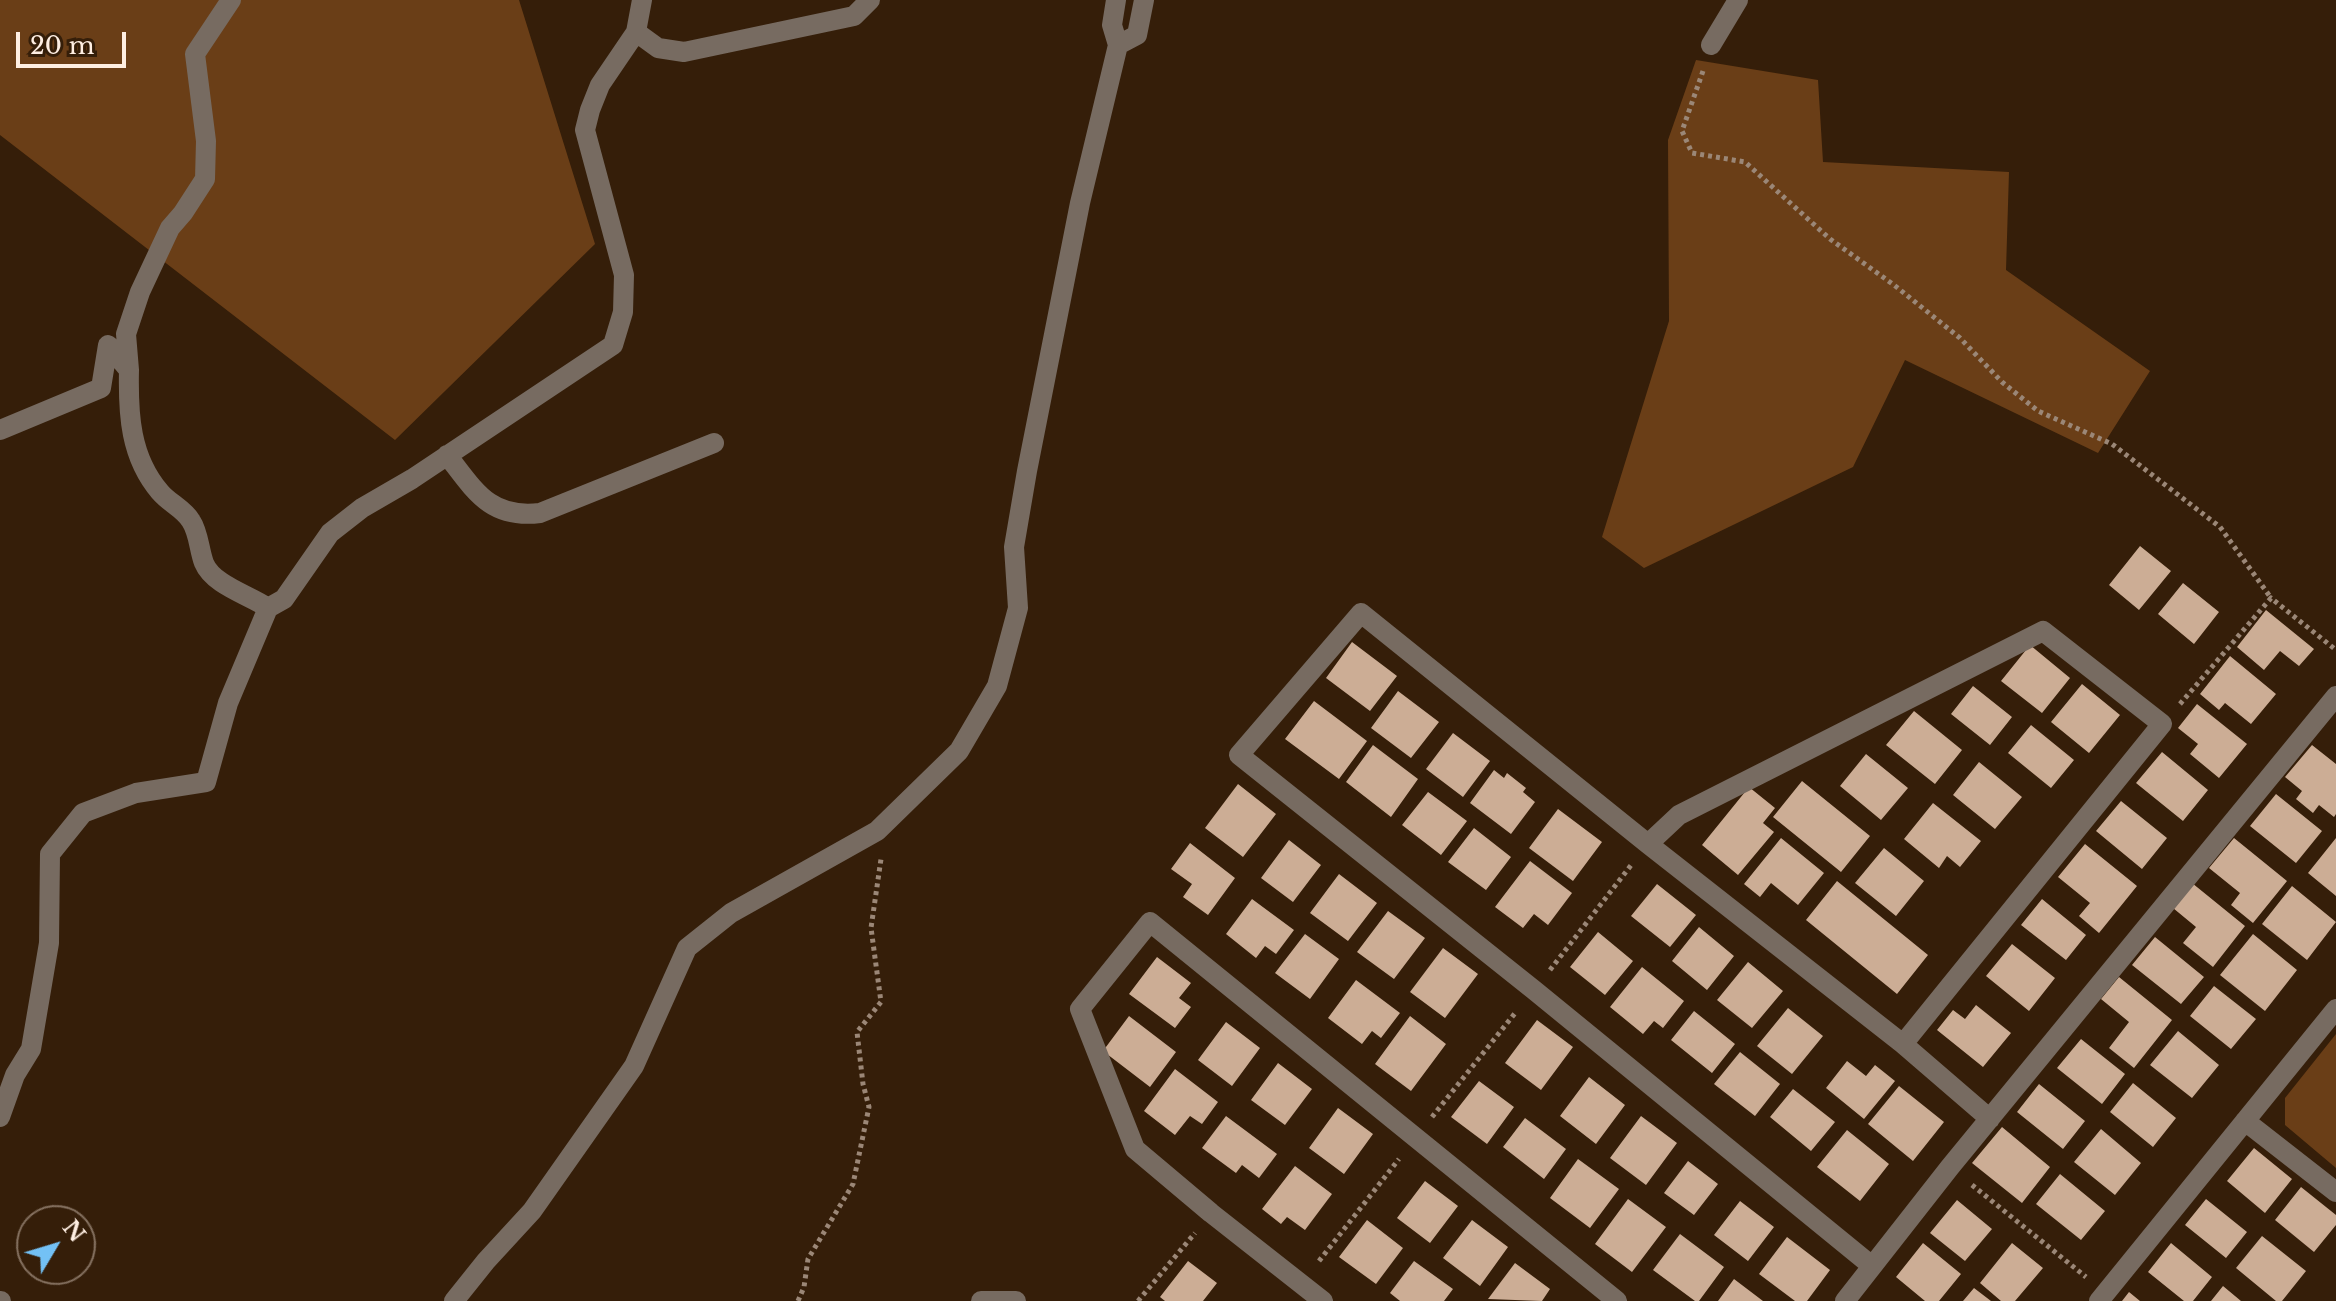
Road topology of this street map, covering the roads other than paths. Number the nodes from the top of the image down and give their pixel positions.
1 (231, 0) edge
2 (642, 0) edge
3 (870, 0) edge
4 (1116, 0) edge
5 (1144, 0) edge
6 (1738, 0) edge
7 (636, 32) junction
8 (1118, 45) junction
9 (1711, 45) road end
10 (129, 370) junction
11 (0, 430) edge
12 (714, 443) dead end
13 (447, 455) junction
14 (268, 608) junction
15 (2336, 696) edge
16 (1648, 844) junction
17 (2336, 1009) edge
18 (1903, 1044) junction
19 (0, 1117) edge
20 (1990, 1119) junction
21 (2245, 1121) junction
22 (2336, 1192) edge
23 (1872, 1266) junction
24 (2102, 1297) edge
25 (454, 1301) edge
26 (981, 1301) edge
27 (1016, 1301) edge
28 (1323, 1301) edge
29 (1617, 1301) edge
30 (1845, 1301) edge

1 - 10 street
2 - 7 street
3 - 7 street
4 - 8 street
5 - 8 street
6 - 9 street
7 - 13 street
8 - 25 street
10 - 11 street
10 - 14 street
12 - 13 street
13 - 14 street
14 - 19 street
15 - 20 street
16 - 18 street
16 - 18 street
16 - 23 street
17 - 21 street
18 - 20 street
20 - 23 street
21 - 22 street
21 - 24 street
23 - 30 street
26 - 27 street
28 - 29 street

